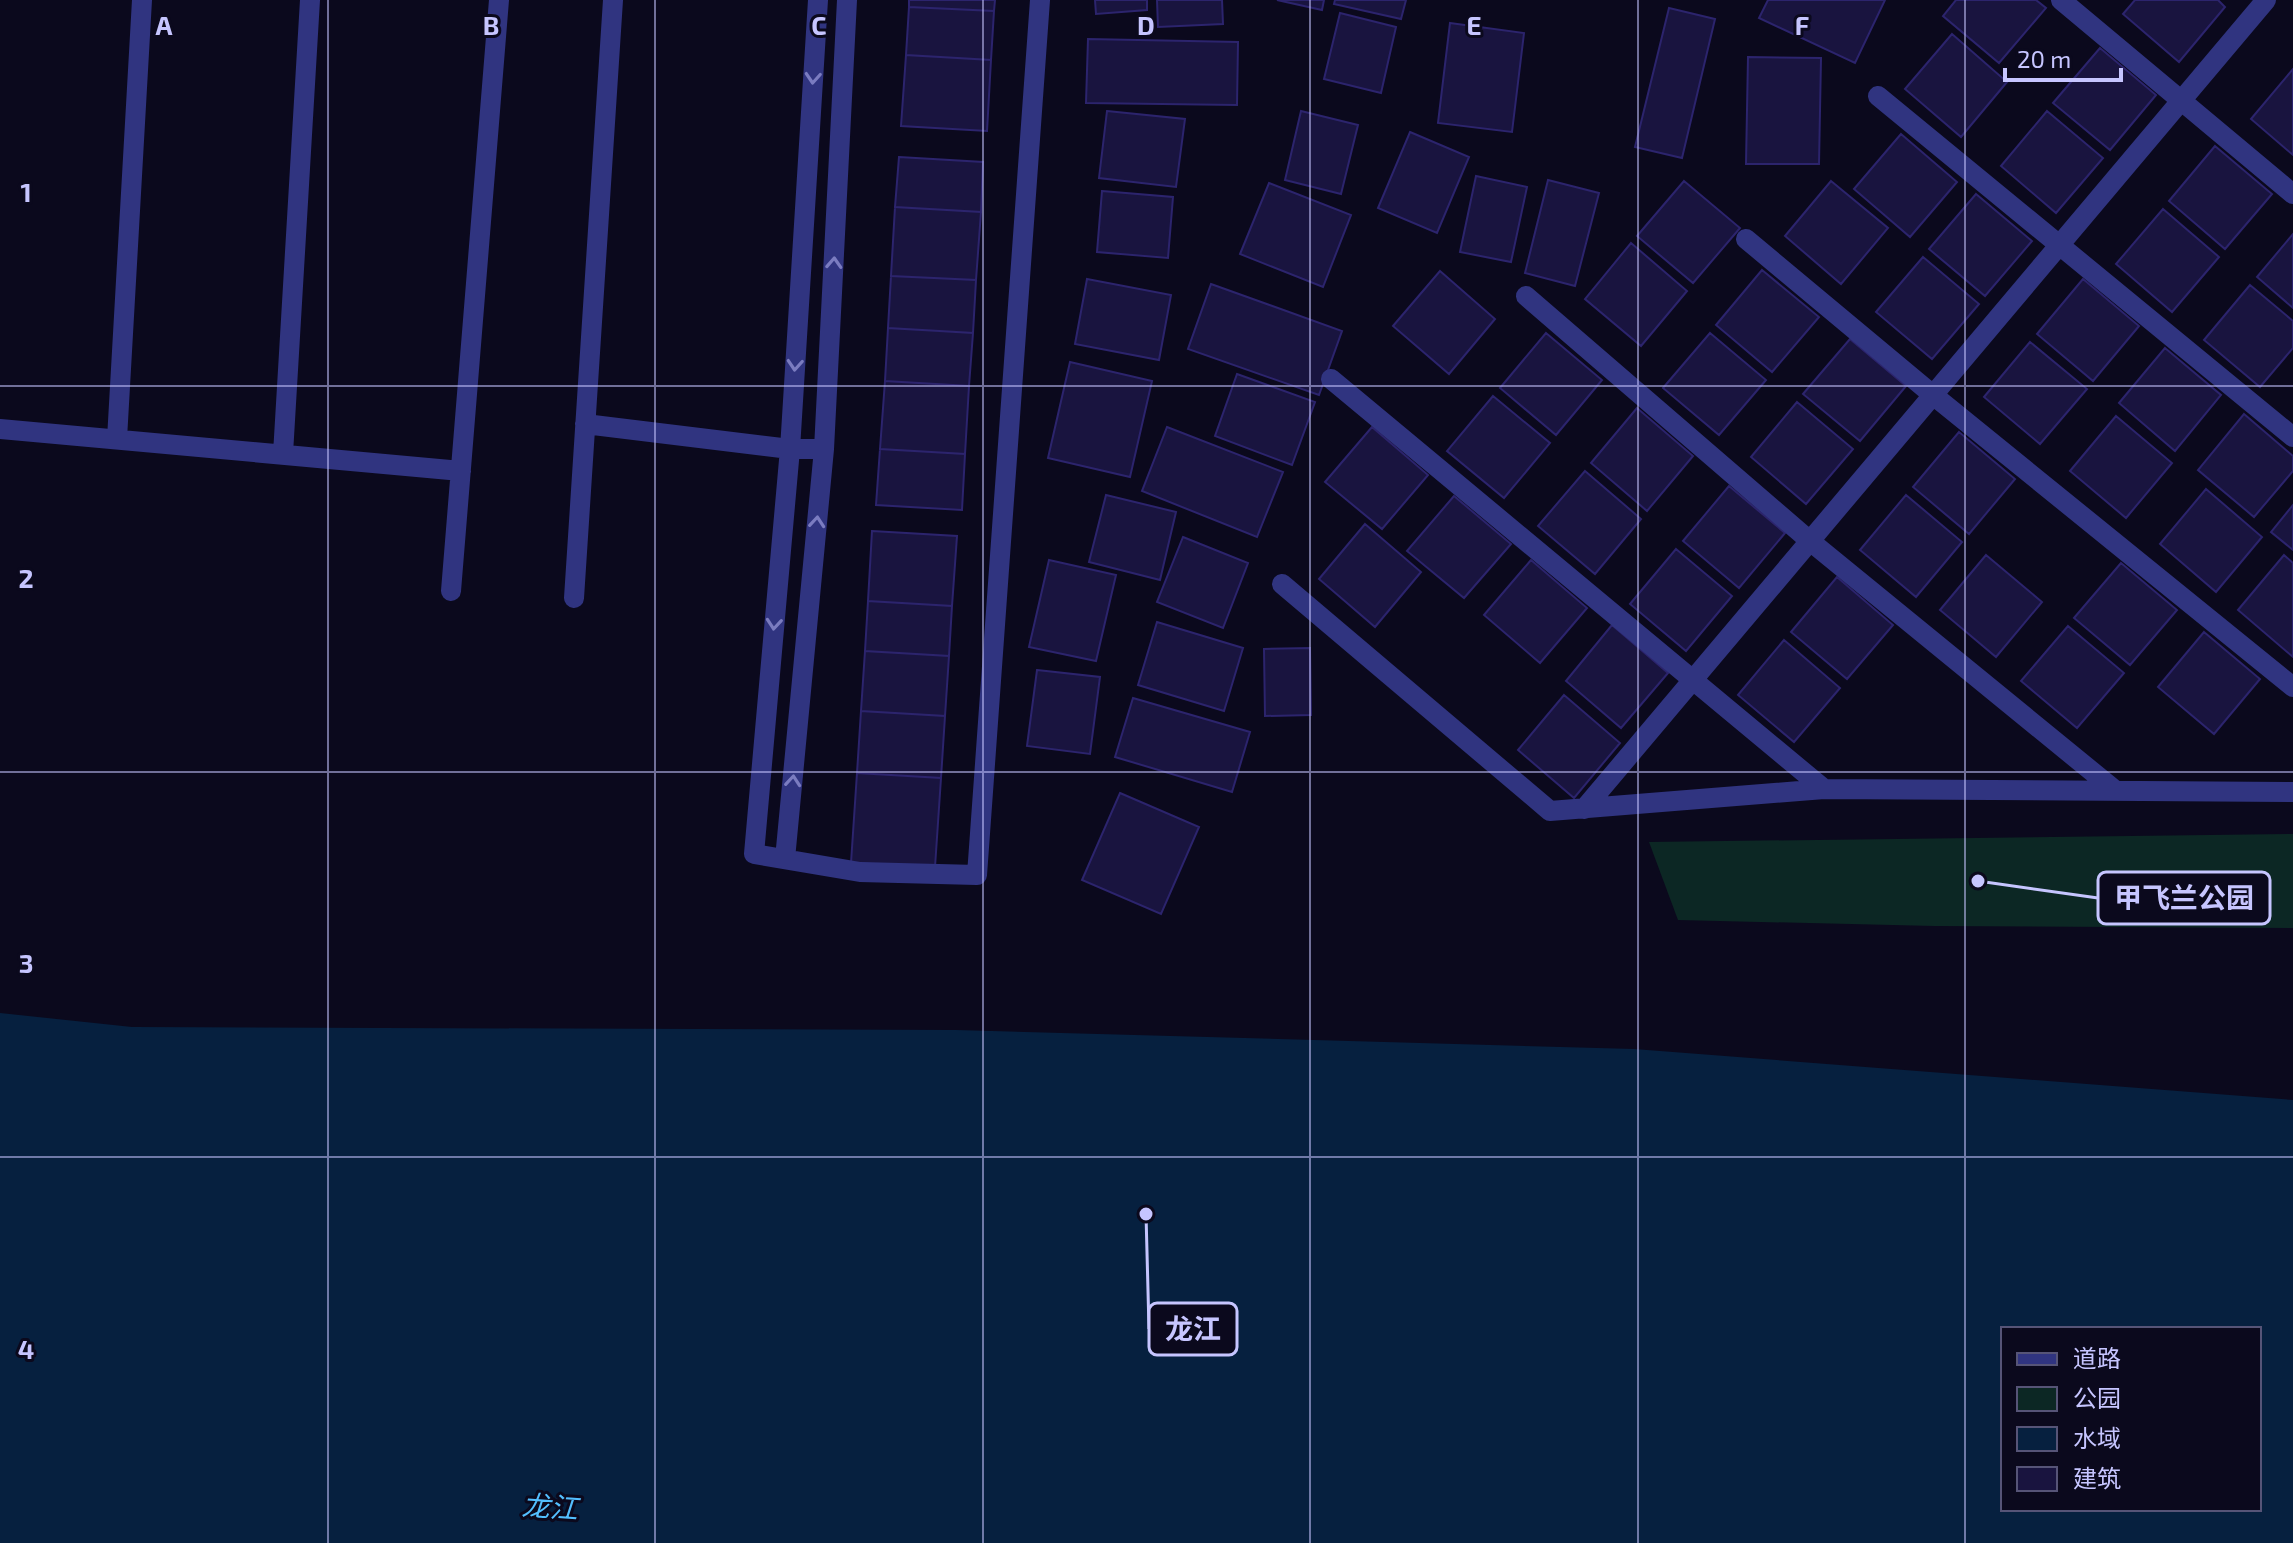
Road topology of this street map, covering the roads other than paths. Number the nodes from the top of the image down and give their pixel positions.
1 (142, 0) edge
2 (310, 0) edge
3 (499, 0) edge
4 (613, 0) edge
5 (818, 0) edge
6 (847, 0) edge
7 (1040, 0) edge
8 (2061, 0) edge
9 (2266, 0) edge
10 (1878, 96) dead end
11 (2181, 100) junction
12 (2293, 194) edge
13 (1746, 239) dead end
14 (2059, 245) junction
15 (1526, 296) dead end
16 (1331, 379) dead end
17 (1933, 395) junction
18 (585, 424) junction
19 (0, 429) edge
20 (2293, 437) edge
21 (117, 439) junction
22 (790, 449) junction
23 (824, 449) junction
24 (283, 454) junction
25 (461, 471) junction
26 (1810, 541) junction
27 (1282, 584) dead end
28 (451, 591) dead end
29 (574, 598) dead end
30 (1693, 680) junction
31 (2293, 687) edge
32 (1824, 789) junction
33 (2116, 791) junction
34 (2293, 792) edge
35 (1584, 809) junction
36 (785, 859) junction

1 - 21 street
2 - 24 street
3 - 25 street
4 - 18 street
5 -> 22 street
23 -> 6 street
7 - 36 street
8 - 11 street
9 - 11 street
10 - 14 street
11 - 12 street
11 - 14 street
13 - 17 street
14 - 17 street
14 - 20 street
15 - 26 street
16 - 30 street
17 - 26 street
17 - 31 street
18 - 22 street
18 - 29 street
19 - 21 street
21 - 24 street
22 - 23 street
22 -> 36 street
36 -> 23 street
24 - 25 street
25 - 28 street
26 - 30 street
26 - 33 street
27 - 35 street
30 - 32 street
30 - 35 street
32 - 33 street
32 - 35 street
33 - 34 street

